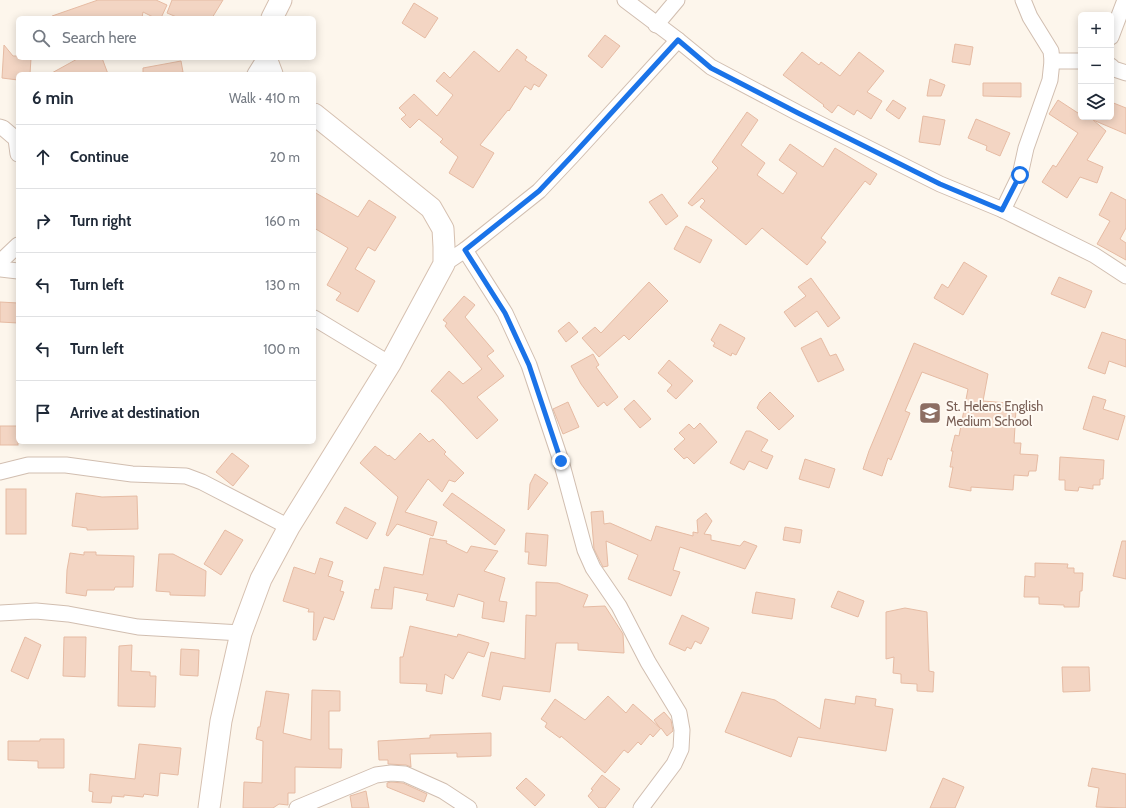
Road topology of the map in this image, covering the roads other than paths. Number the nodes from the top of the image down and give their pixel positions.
1 (281, 0) edge
2 (625, 0) edge
3 (677, 0) edge
4 (1023, 0) edge
5 (1125, 0) edge
6 (273, 16) edge
7 (656, 25) junction
8 (1114, 29) edge
9 (678, 40) junction
10 (264, 60) edge
11 (266, 60) edge
12 (1052, 61) junction
13 (1078, 61) edge
14 (1114, 69) edge
15 (255, 72) edge
16 (271, 72) edge
17 (1126, 73) edge
18 (316, 116) edge
19 (0, 127) edge
20 (16, 143) edge
21 (1002, 210) junction
22 (16, 247) edge
23 (465, 250) junction
24 (0, 262) edge
25 (444, 264) junction
26 (0, 269) edge
27 (16, 271) edge
28 (1126, 276) edge
29 (316, 319) edge
30 (390, 364) junction
31 (0, 472) edge
32 (289, 527) junction
33 (0, 613) edge
34 (241, 633) junction
35 (209, 808) edge
36 (297, 808) edge
37 (468, 808) edge
38 (641, 808) edge

1 - 6 main road
2 - 7 street
3 - 7 street
4 - 12 street
5 - 8 street
7 - 9 street
9 - 21 street
9 - 23 street
10 - 15 street
11 - 16 main road
12 - 13 street
12 - 21 street
14 - 17 street
18 - 25 main road
19 - 20 street
21 - 28 street
22 - 24 street
23 - 25 street
23 - 38 street
25 - 30 main road
26 - 27 street
29 - 30 street
30 - 32 main road
31 - 32 street
32 - 34 main road
33 - 34 street
34 - 35 main road
36 - 37 street

